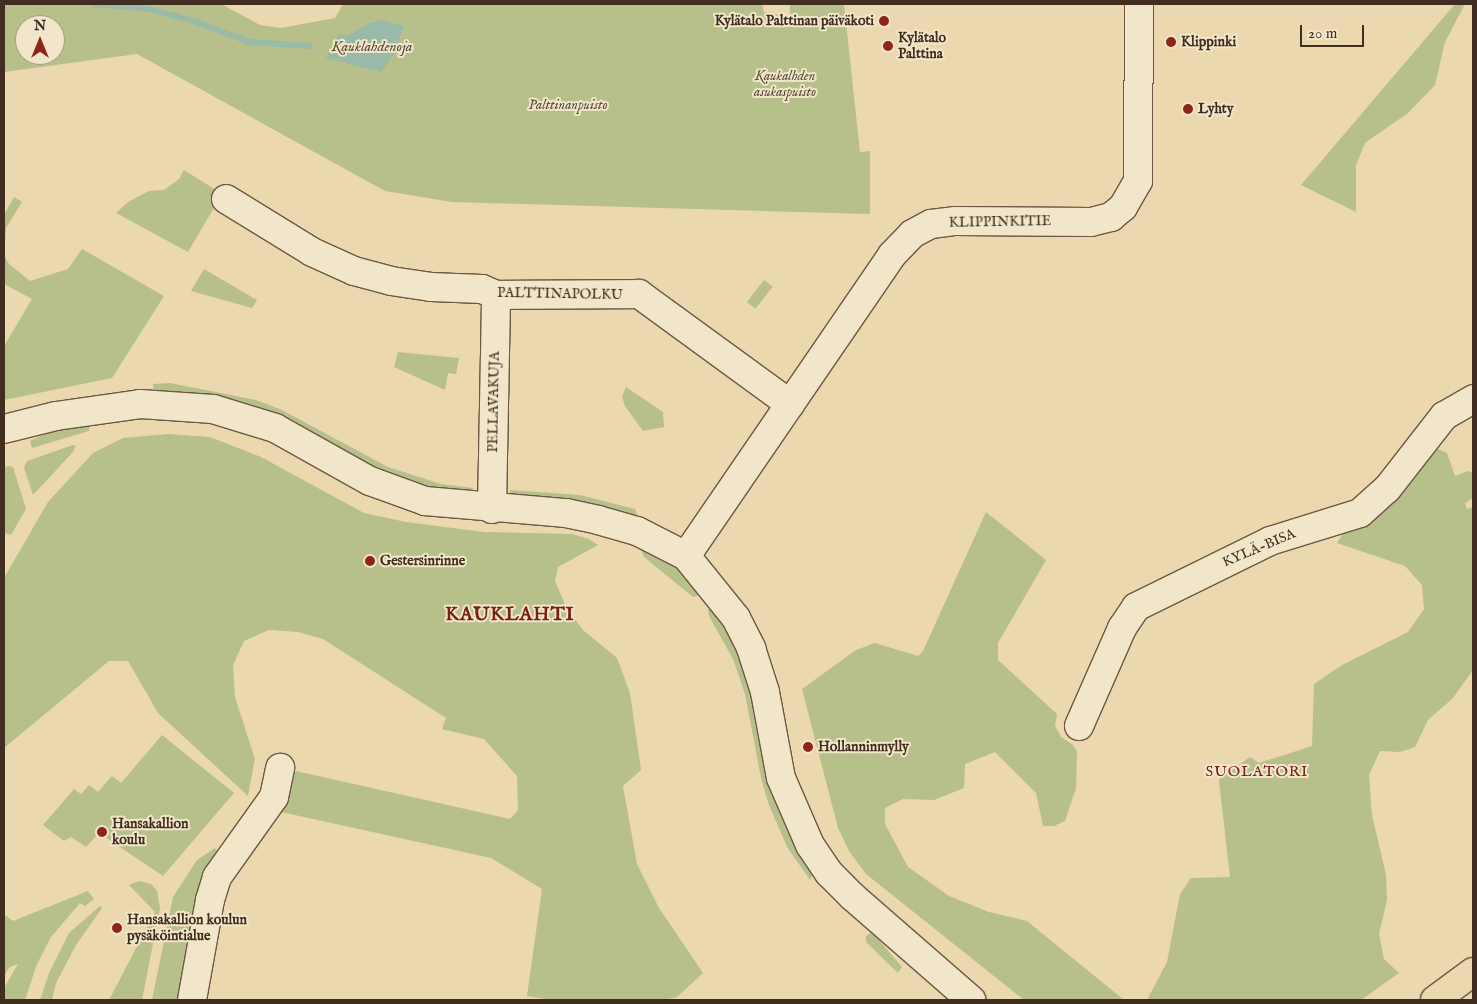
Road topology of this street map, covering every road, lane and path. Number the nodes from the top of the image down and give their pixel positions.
1 (1139, 4) edge
2 (226, 199) dead end
3 (496, 295) junction
4 (1473, 399) edge
5 (790, 404) junction
6 (4, 429) edge
7 (492, 509) junction
8 (686, 556) junction
9 (1080, 726) dead end
10 (280, 768) dead end
11 (1473, 972) edge
12 (192, 1000) edge
13 (971, 1000) edge
14 (1434, 1000) edge

1 - 5 street, KLIPPINKITIE
2 - 3 street, PALTTINAPOLKU
3 - 5 street, PALTTINAPOLKU
3 - 7 street, PELLAVAKUJA
4 - 9 street, KYLÄ-BISA
5 - 8 street, KLIPPINKITIE
6 - 7 street
7 - 8 street
8 - 13 street
10 - 12 street
11 - 14 main road

